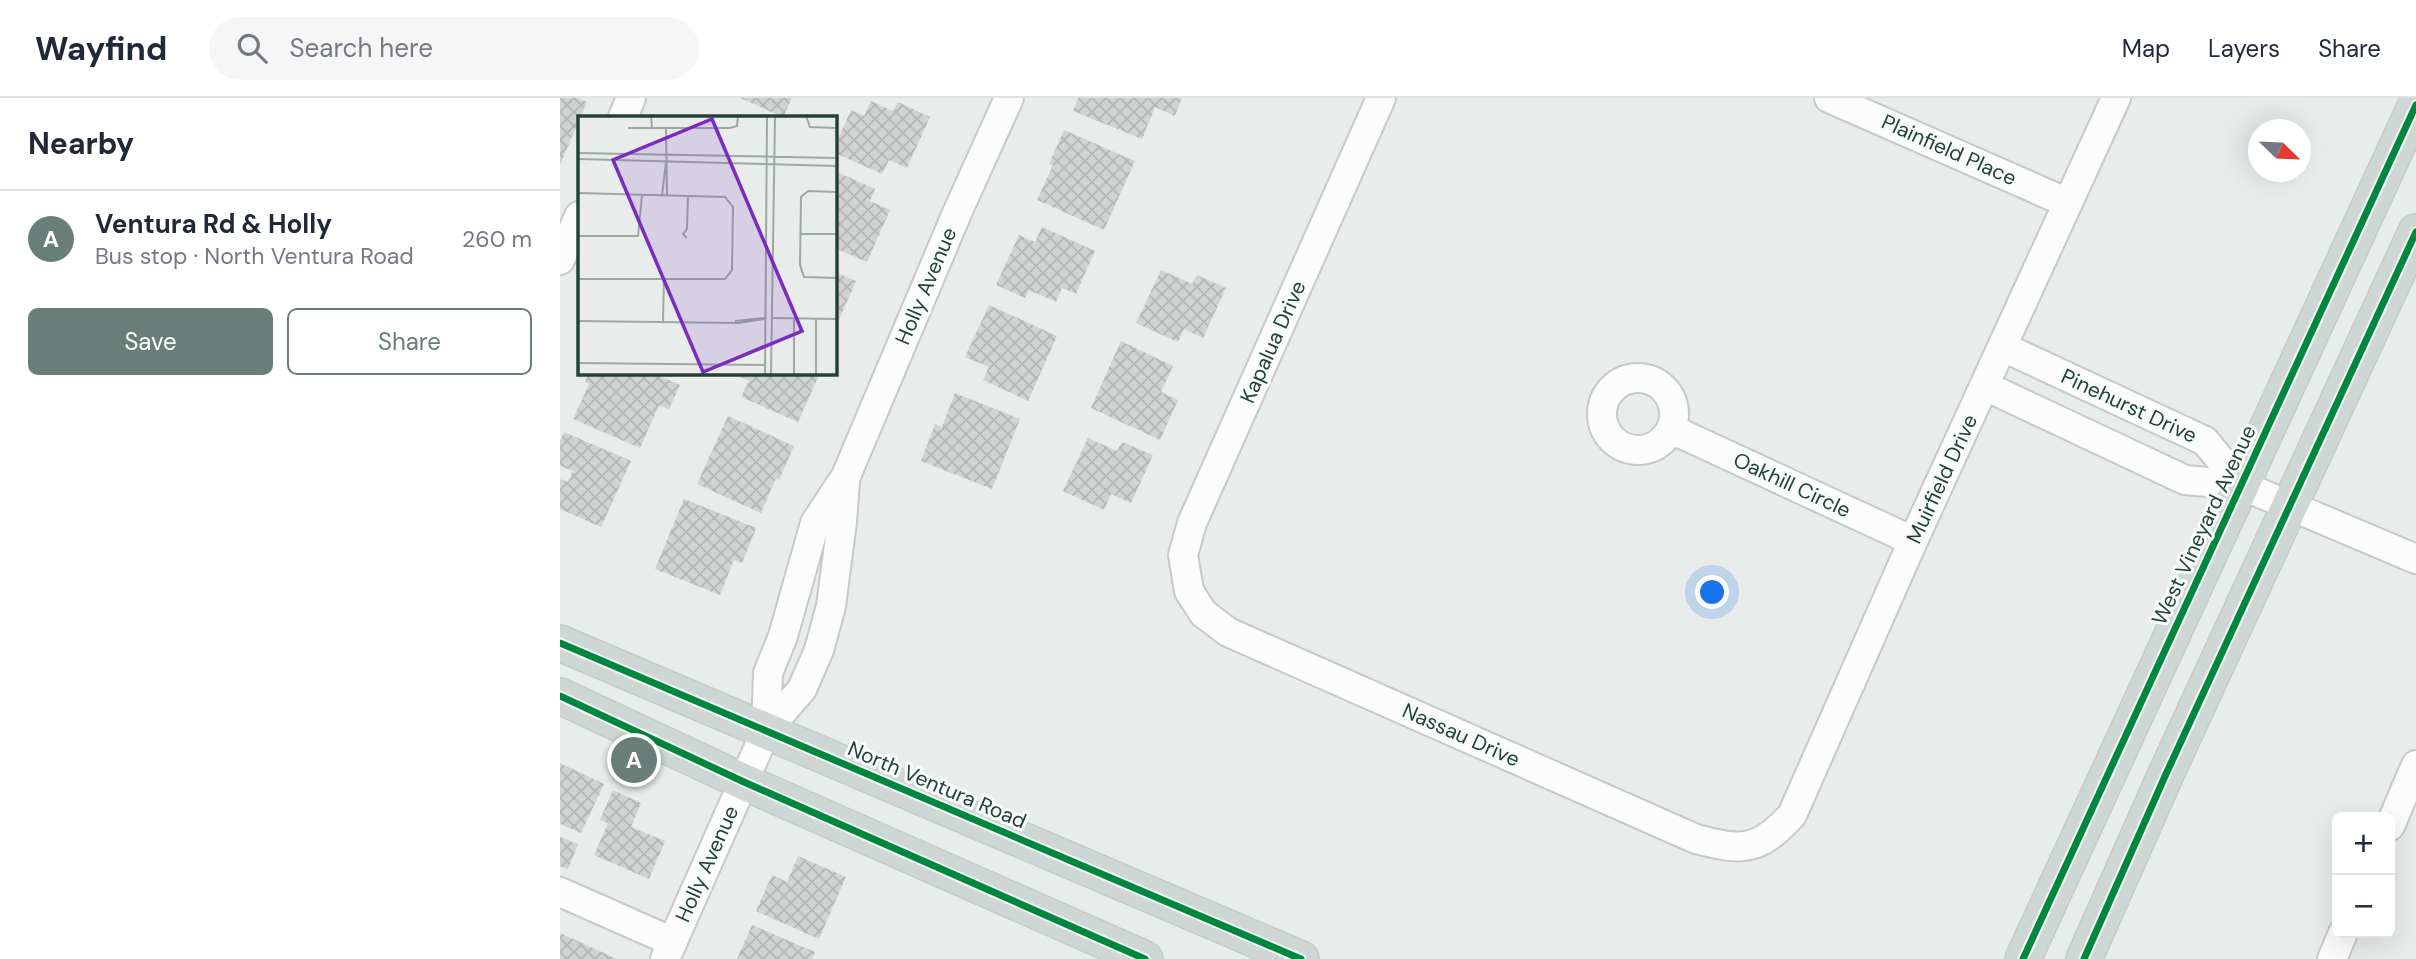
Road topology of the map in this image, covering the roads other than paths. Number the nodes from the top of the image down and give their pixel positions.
1 (631, 98) edge
2 (1009, 98) edge
3 (1829, 98) edge
4 (2116, 98) edge
5 (1377, 99) edge
6 (2416, 105) edge
7 (622, 116) edge
8 (2068, 203) junction
9 (578, 218) edge
10 (2416, 232) edge
11 (561, 253) edge
12 (2003, 347) junction
13 (1985, 386) junction
14 (1671, 429) dead end
15 (846, 476) junction
16 (2241, 485) junction
17 (2290, 507) junction
18 (1913, 541) junction
19 (2416, 559) edge
20 (1189, 591) joint
21 (560, 643) edge
22 (560, 696) edge
23 (766, 731) junction
24 (2416, 765) edge
25 (744, 782) junction
26 (2395, 814) edge
27 (1752, 846) joint
28 (560, 892) edge
29 (2341, 938) edge
30 (669, 950) edge
31 (1145, 959) edge
32 (1301, 959) edge
33 (2023, 959) edge
34 (2084, 959) edge
35 (2332, 959) edge

1 - 7 street
2 - 15 street, Holly Avenue
3 - 8 street, Plainfield Place
4 - 8 street, Muirfield Drive
5 - 20 street, Kapalua Drive
6 - 16 main road, West Vineyard Avenue
8 - 12 street, Muirfield Drive
9 - 11 street
10 - 17 main road
12 - 13 street, Muirfield Drive
12 - 16 street, Pinehurst Drive
13 - 16 street, Pinehurst Drive
13 - 18 street, Muirfield Drive
14 - 18 street, Oakhill Circle
15 - 23 street, Holly Avenue
15 - 23 street, Holly Avenue
16 - 17 street, Pinehurst Drive
16 - 33 main road, West Vineyard Avenue
17 - 19 street, Pinehurst Drive
17 - 34 main road
18 - 27 street, Muirfield Drive
20 - 27 street, Nassau Drive
21 - 23 main road, North Ventura Road
22 - 25 main road
23 - 25 street, Holly Avenue
23 - 32 main road, North Ventura Road
24 - 26 street
25 - 30 street, Holly Avenue
25 - 31 main road
28 - 30 street
29 - 35 street

